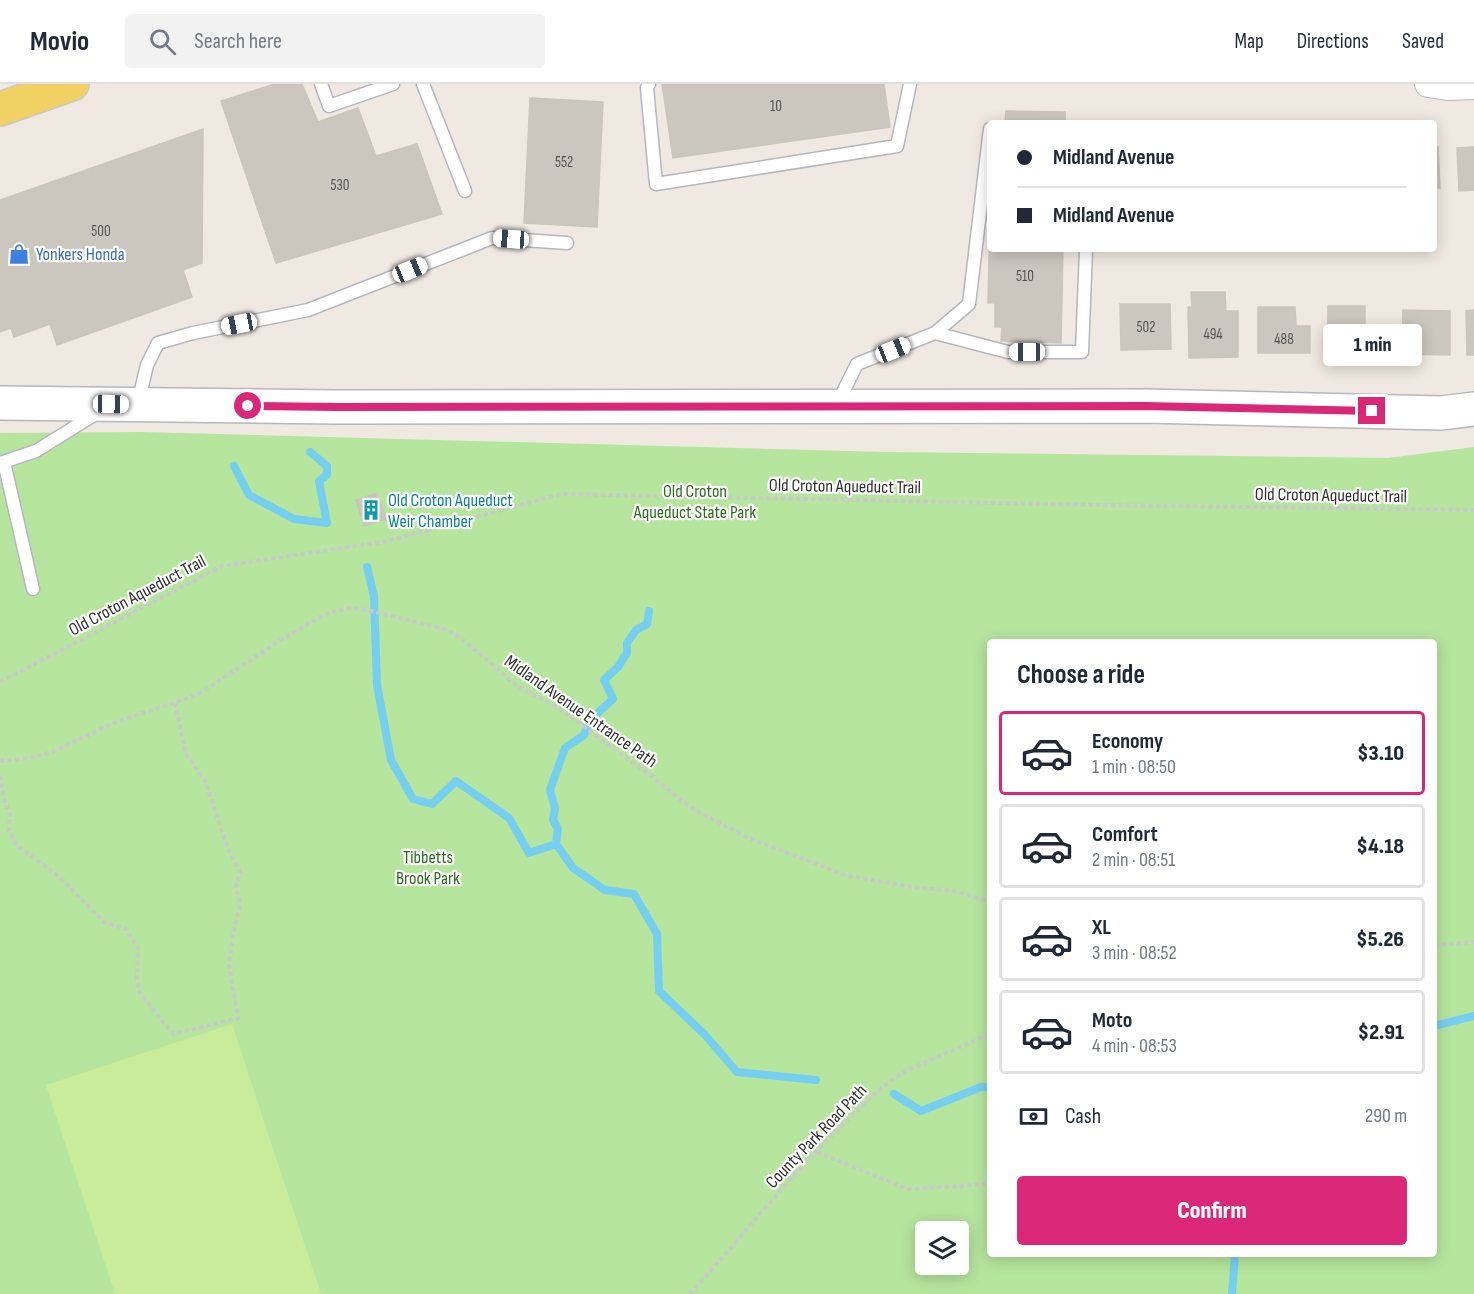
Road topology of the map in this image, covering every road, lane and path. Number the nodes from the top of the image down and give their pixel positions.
1 (72, 84) edge
2 (321, 84) edge
3 (393, 84) edge
4 (423, 84) edge
5 (649, 84) edge
6 (910, 84) edge
7 (1428, 84) edge
8 (1474, 86) edge
9 (0, 109) edge
10 (987, 154) edge
11 (465, 190) dead end
12 (567, 243) dead end
13 (1086, 252) edge
14 (934, 333) junction
15 (0, 403) edge
16 (124, 404) junction
17 (836, 406) junction
18 (1474, 409) edge
19 (2, 463) edge
20 (1474, 510) edge
21 (33, 590) dead end
22 (0, 682) edge
23 (175, 703) junction
24 (0, 761) edge
25 (0, 776) edge
26 (987, 901) edge
27 (1474, 942) edge
28 (1437, 945) edge
29 (987, 1035) edge
30 (817, 1152) junction
31 (987, 1183) edge
32 (690, 1294) edge

1 - 9 main road
2 - 3 lane
4 - 11 lane
5 - 6 lane
7 - 8 street
10 - 14 lane
12 - 16 lane
13 - 14 lane
14 - 17 lane
15 - 16 street
16 - 17 street
16 - 19 lane
17 - 18 street
19 - 21 lane
20 - 22 path, Old Croton Aqueduct Trail
23 - 24 path, Midland Avenue Entrance Path
23 - 25 path
23 - 26 path, Midland Avenue Entrance Path
27 - 28 path
29 - 30 path, County Park Road Path
30 - 31 path
30 - 32 path, County Park Road Path

